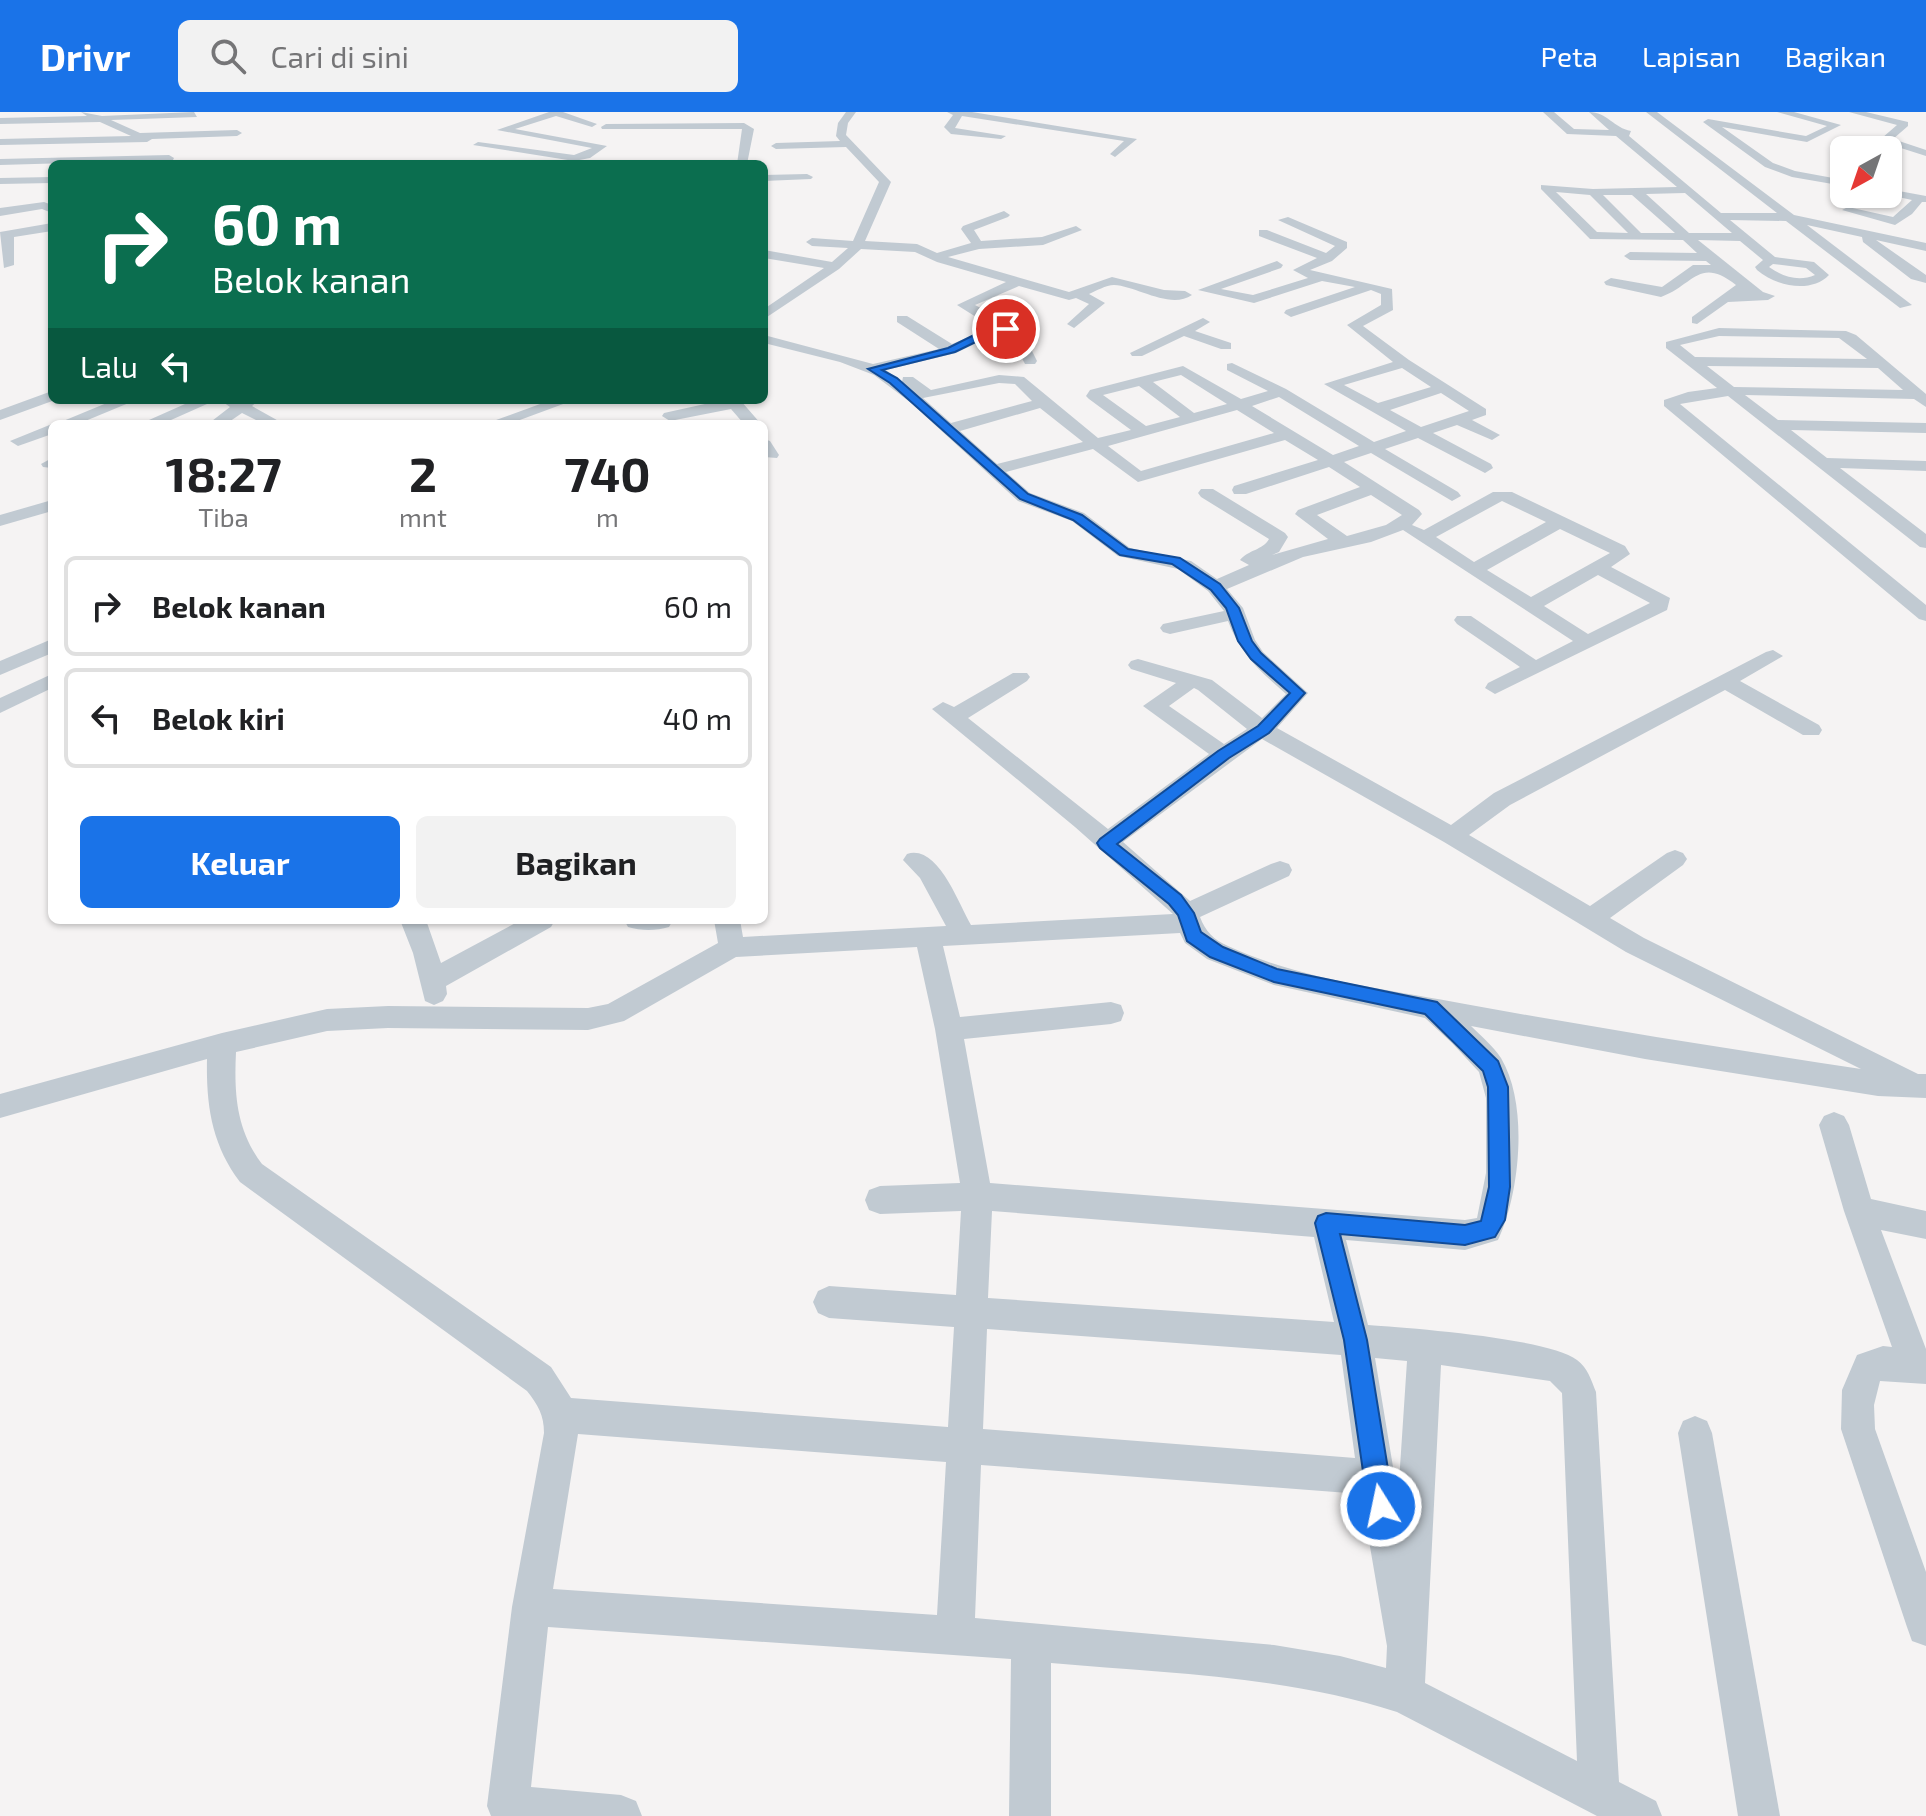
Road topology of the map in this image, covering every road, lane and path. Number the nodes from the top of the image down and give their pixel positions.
1 (86, 112) edge
2 (566, 112) edge
3 (658, 112) edge
4 (704, 112) edge
5 (743, 112) edge
6 (851, 112) edge
7 (1548, 112) edge
8 (1594, 112) edge
9 (1609, 112) edge
10 (1651, 112) edge
11 (1697, 112) edge
12 (1782, 112) edge
13 (1854, 112) edge
14 (956, 113) edge
15 (194, 115) dead end
16 (1740, 115) dead end
17 (100, 118) junction
18 (0, 121) edge
19 (597, 121) edge
20 (1010, 122) junction
21 (1708, 122) junction
22 (724, 125) junction
23 (684, 126) junction
24 (636, 127) junction
25 (502, 130) junction
26 (1822, 132) junction
27 (237, 133) dead end
28 (1626, 133) junction
29 (1663, 133) dead end
30 (1678, 134) junction
31 (999, 136) junction
32 (1013, 136) dead end
33 (545, 137) junction
34 (1730, 137) junction
35 (144, 138) junction
36 (0, 142) edge
37 (849, 144) junction
38 (776, 146) dead end
39 (1764, 146) dead end
40 (1914, 150) junction
41 (1926, 153) edge
42 (1115, 154) dead end
43 (1902, 154) edge
44 (169, 158) junction
45 (84, 160) edge
46 (164, 160) edge
47 (584, 160) edge
48 (743, 160) edge
49 (48, 161) edge
50 (0, 162) edge
51 (807, 177) dead end
52 (768, 178) edge
53 (48, 180) edge
54 (0, 181) edge
55 (1830, 181) edge
56 (1716, 182) dead end
57 (1742, 182) junction
58 (1690, 184) junction
59 (48, 189) edge
60 (1634, 190) junction
61 (1593, 192) junction
62 (1902, 194) edge
63 (16, 195) dead end
64 (1922, 198) edge
65 (48, 208) edge
66 (1881, 208) edge
67 (1848, 210) dead end
68 (0, 212) edge
69 (1907, 213) junction
70 (1004, 215) dead end
71 (1717, 216) junction
72 (1731, 216) junction
73 (1788, 217) junction
74 (48, 218) edge
75 (1284, 220) dead end
76 (48, 227) edge
77 (1076, 230) dead end
78 (1858, 232) junction
79 (3, 233) edge
80 (1263, 233) dead end
81 (1639, 237) junction
82 (1687, 237) junction
83 (1743, 237) junction
84 (812, 242) dead end
85 (978, 245) junction
86 (857, 246) junction
87 (1926, 247) edge
88 (768, 255) edge
89 (1630, 256) dead end
90 (935, 257) junction
91 (1709, 257) junction
92 (1328, 258) junction
93 (1772, 264) junction
94 (8, 265) dead end
95 (1277, 265) junction
96 (1618, 265) dead end
97 (835, 266) junction
98 (1725, 269) junction
99 (1299, 270) junction
100 (1644, 270) dead end
101 (1821, 272) junction
102 (1252, 273) junction
103 (1863, 273) junction
104 (1317, 279) junction
105 (1926, 279) edge
106 (1795, 281) junction
107 (1016, 282) junction
108 (1611, 282) dead end
109 (1743, 283) junction
110 (1372, 285) junction
111 (1079, 294) junction
112 (1185, 295) dead end
113 (1759, 296) junction
114 (1728, 298) junction
115 (768, 301) edge
116 (779, 305) junction
117 (1905, 305) dead end
118 (768, 312) edge
119 (1291, 313) dead end
120 (902, 319) dead end
121 (1697, 320) dead end
122 (1203, 322) dead end
123 (1074, 324) dead end
124 (1000, 329) junction
125 (1182, 331) junction
126 (768, 340) edge
127 (1226, 346) dead end
128 (951, 350) junction
129 (1030, 361) dead end
130 (1689, 361) junction
131 (1404, 363) junction
132 (1880, 364) junction
133 (1232, 367) dead end
134 (873, 369) junction
135 (1183, 370) junction
136 (902, 375) dead end
137 (1140, 380) junction
138 (1443, 388) junction
139 (1727, 391) junction
140 (1281, 392) junction
141 (48, 397) edge
142 (1922, 399) edge
143 (1043, 403) junction
144 (57, 404) edge
145 (119, 404) edge
146 (198, 404) edge
147 (239, 404) edge
148 (242, 404) edge
149 (558, 404) edge
150 (724, 404) edge
151 (735, 404) edge
152 (1240, 404) junction
153 (1376, 409) junction
154 (0, 415) edge
155 (670, 416) dead end
156 (1192, 419) junction
157 (76, 420) edge
158 (83, 420) edge
159 (158, 420) edge
160 (221, 420) edge
161 (269, 420) edge
162 (526, 420) edge
163 (749, 420) edge
164 (1459, 420) junction
165 (1771, 425) junction
166 (956, 427) dead end
167 (1926, 428) edge
168 (48, 430) edge
169 (1143, 431) junction
170 (1418, 433) junction
171 (1287, 434) junction
172 (1492, 435) dead end
173 (18, 441) dead end
174 (1095, 444) junction
175 (1372, 448) junction
176 (1331, 461) junction
177 (1821, 463) junction
178 (1903, 466) junction
179 (1926, 466) edge
180 (1485, 468) dead end
181 (994, 470) junction
182 (1926, 482) edge
183 (1373, 488) junction
184 (1240, 490) dead end
185 (1207, 493) dead end
186 (1452, 496) dead end
187 (48, 506) edge
188 (0, 521) edge
189 (1559, 522) junction
190 (1402, 523) junction
191 (1423, 537) junction
192 (1344, 542) junction
193 (1926, 543) edge
194 (1597, 567) junction
195 (1475, 569) junction
196 (1210, 583) junction
197 (1531, 605) junction
198 (1236, 614) junction
199 (1926, 615) edge
200 (1464, 620) dead end
201 (1170, 628) dead end
202 (1586, 641) junction
203 (48, 647) edge
204 (1773, 656) dead end
205 (1138, 665) dead end
206 (1533, 667) junction
207 (0, 669) edge
208 (1020, 677) dead end
209 (48, 682) edge
210 (1726, 682) junction
211 (1184, 687) dead end
212 (1495, 688) dead end
213 (0, 706) edge
214 (1263, 730) junction
215 (1811, 730) dead end
216 (1224, 754) junction
217 (1452, 836) junction
218 (1106, 843) junction
219 (1675, 859) dead end
220 (915, 860) dead end
221 (1280, 870) dead end
222 (1187, 918) junction
223 (1592, 918) junction
224 (414, 924) edge
225 (535, 924) edge
226 (728, 924) edge
227 (964, 936) junction
228 (928, 938) junction
229 (732, 947) junction
230 (433, 980) junction
231 (1431, 1007) junction
232 (1111, 1013) dead end
233 (436, 1017) junction
234 (949, 1029) junction
235 (222, 1044) junction
236 (1924, 1086) edge
237 (0, 1106) edge
238 (1834, 1125) dead end
239 (977, 1196) junction
240 (880, 1200) dead end
241 (1859, 1211) junction
242 (1326, 1223) junction
243 (1926, 1225) edge
244 (829, 1302) dead end
245 (972, 1313) junction
246 (1355, 1340) junction
247 (1425, 1346) junction
248 (1921, 1366) edge
249 (562, 1415) junction
250 (1695, 1433) dead end
251 (965, 1448) junction
252 (1376, 1477) junction
253 (531, 1607) junction
254 (1926, 1627) edge
255 (955, 1636) junction
256 (1031, 1640) junction
257 (1407, 1646) junction
258 (1404, 1694) junction
259 (1599, 1793) junction
260 (621, 1816) edge
261 (1030, 1816) edge
262 (1641, 1816) edge
263 (1759, 1816) edge

1 - 17 street
2 - 19 street
3 - 24 street
4 - 23 street
5 - 22 street
6 - 37 street
7 - 28 street
8 - 28 street
9 - 28 street
10 - 30 street
11 - 21 street
12 - 26 street
13 - 40 street
14 - 20 street
14 - 31 street
15 - 17 street
16 - 26 street
17 - 18 street
17 - 35 street
19 - 24 street
19 - 25 street
19 - 33 street
19 - 47 street
20 - 31 street
20 - 42 street
21 - 26 street
21 - 34 street
22 - 23 street
22 - 48 street
23 - 24 street
25 - 33 street
25 - 33 street
27 - 35 street
28 - 58 street
29 - 30 street
30 - 34 street
30 - 57 street
31 - 32 street
34 - 39 street
34 - 55 street
35 - 36 street
35 - 44 street
37 - 38 street
37 - 86 street
40 - 41 street
40 - 43 street
44 - 45 street
44 - 46 street
49 - 50 street
51 - 52 street
53 - 54 street
56 - 57 street
57 - 73 street
58 - 60 street
58 - 71 street
58 - 72 street
59 - 63 street
60 - 61 street
60 - 82 street
61 - 81 street
61 - 81 street
62 - 64 street
64 - 69 street
65 - 68 street
66 - 69 street
67 - 69 street
70 - 85 street
71 - 72 street
71 - 83 street
72 - 73 street
72 - 93 street
73 - 78 street
73 - 103 street
74 - 79 street
75 - 92 street
76 - 79 street
77 - 85 street
78 - 87 street
78 - 105 street
79 - 94 street
80 - 92 street
81 - 82 street
82 - 83 street
82 - 91 street
83 - 93 street
84 - 86 street
85 - 90 street
86 - 90 street
86 - 97 street
88 - 97 street
89 - 91 street
90 - 107 street
91 - 98 street
92 - 99 street
93 - 98 street
93 - 101 street
93 - 106 street
95 - 99 street
95 - 102 street
95 - 102 street
96 - 100 street
97 - 116 street
98 - 108 street
98 - 109 street
99 - 104 street
101 - 103 street
101 - 106 street
102 - 104 street
103 - 117 street
104 - 110 street
106 - 113 street
107 - 111 street
107 - 124 street
109 - 113 street
109 - 114 street
110 - 119 street
110 - 131 street
111 - 112 street
111 - 123 street
113 - 114 street
114 - 121 street
115 - 116 street
116 - 118 street
120 - 128 street
122 - 125 street
124 - 128 street
124 - 129 street
125 - 127 street
125 - 135 street
126 - 134 street
128 - 134 street
130 - 132 street
130 - 132 street
130 - 139 street
131 - 138 street
131 - 153 street
132 - 142 street
133 - 140 street
134 - 181 street
135 - 137 street
135 - 152 street
136 - 143 street
137 - 156 street
137 - 169 street
138 - 153 street
138 - 164 street
139 - 142 street
139 - 165 street
139 - 199 street
140 - 152 street
140 - 175 street
141 - 154 street
143 - 166 street
143 - 174 street
144 - 157 street
145 - 158 street
146 - 159 street
147 - 160 street
148 - 161 street
149 - 162 street
150 - 155 street
151 - 163 street
152 - 156 street
152 - 171 street
153 - 170 street
156 - 169 street
164 - 170 street
164 - 172 street
165 - 167 street
165 - 177 street
168 - 173 street
169 - 174 street
170 - 175 street
170 - 180 street
171 - 174 street
171 - 176 street
174 - 181 street
175 - 176 street
175 - 186 street
176 - 183 street
176 - 184 street
177 - 178 street
177 - 193 street
178 - 179 street
178 - 182 street
181 - 196 street
183 - 190 street
183 - 192 street
185 - 196 street
187 - 188 street
189 - 191 street
189 - 194 street
189 - 195 street
190 - 191 street
190 - 192 street
191 - 195 street
192 - 196 street
194 - 197 street
194 - 202 street
195 - 197 street
196 - 198 street
197 - 202 street
198 - 201 street
198 - 214 street
200 - 206 street
202 - 206 street
203 - 207 street
204 - 210 street
205 - 214 street
206 - 212 street
208 - 218 street
209 - 213 street
210 - 215 street
210 - 217 street
211 - 216 street
214 - 216 street
214 - 217 street
216 - 218 street
217 - 223 street
218 - 222 street
219 - 223 street
220 - 227 street
221 - 222 street
222 - 227 street
222 - 231 street
223 - 236 street
224 - 230 street
225 - 230 street
226 - 229 street
227 - 228 street
228 - 229 street
228 - 234 street
229 - 233 street
230 - 233 street
231 - 236 street
231 - 242 street
232 - 234 street
233 - 235 street
234 - 239 street
235 - 237 street
235 - 249 street
238 - 241 street
239 - 240 street
239 - 242 street
239 - 245 street
241 - 243 street
241 - 248 street
242 - 246 street
244 - 245 street
245 - 246 street
245 - 251 street
246 - 247 street
246 - 252 street
247 - 257 street
247 - 259 street
248 - 254 street
249 - 251 street
249 - 253 street
250 - 263 street
251 - 252 street
251 - 255 street
252 - 257 street
253 - 255 street
253 - 260 street
255 - 256 street
256 - 258 street
256 - 261 street
257 - 258 street
258 - 259 street
259 - 262 street

